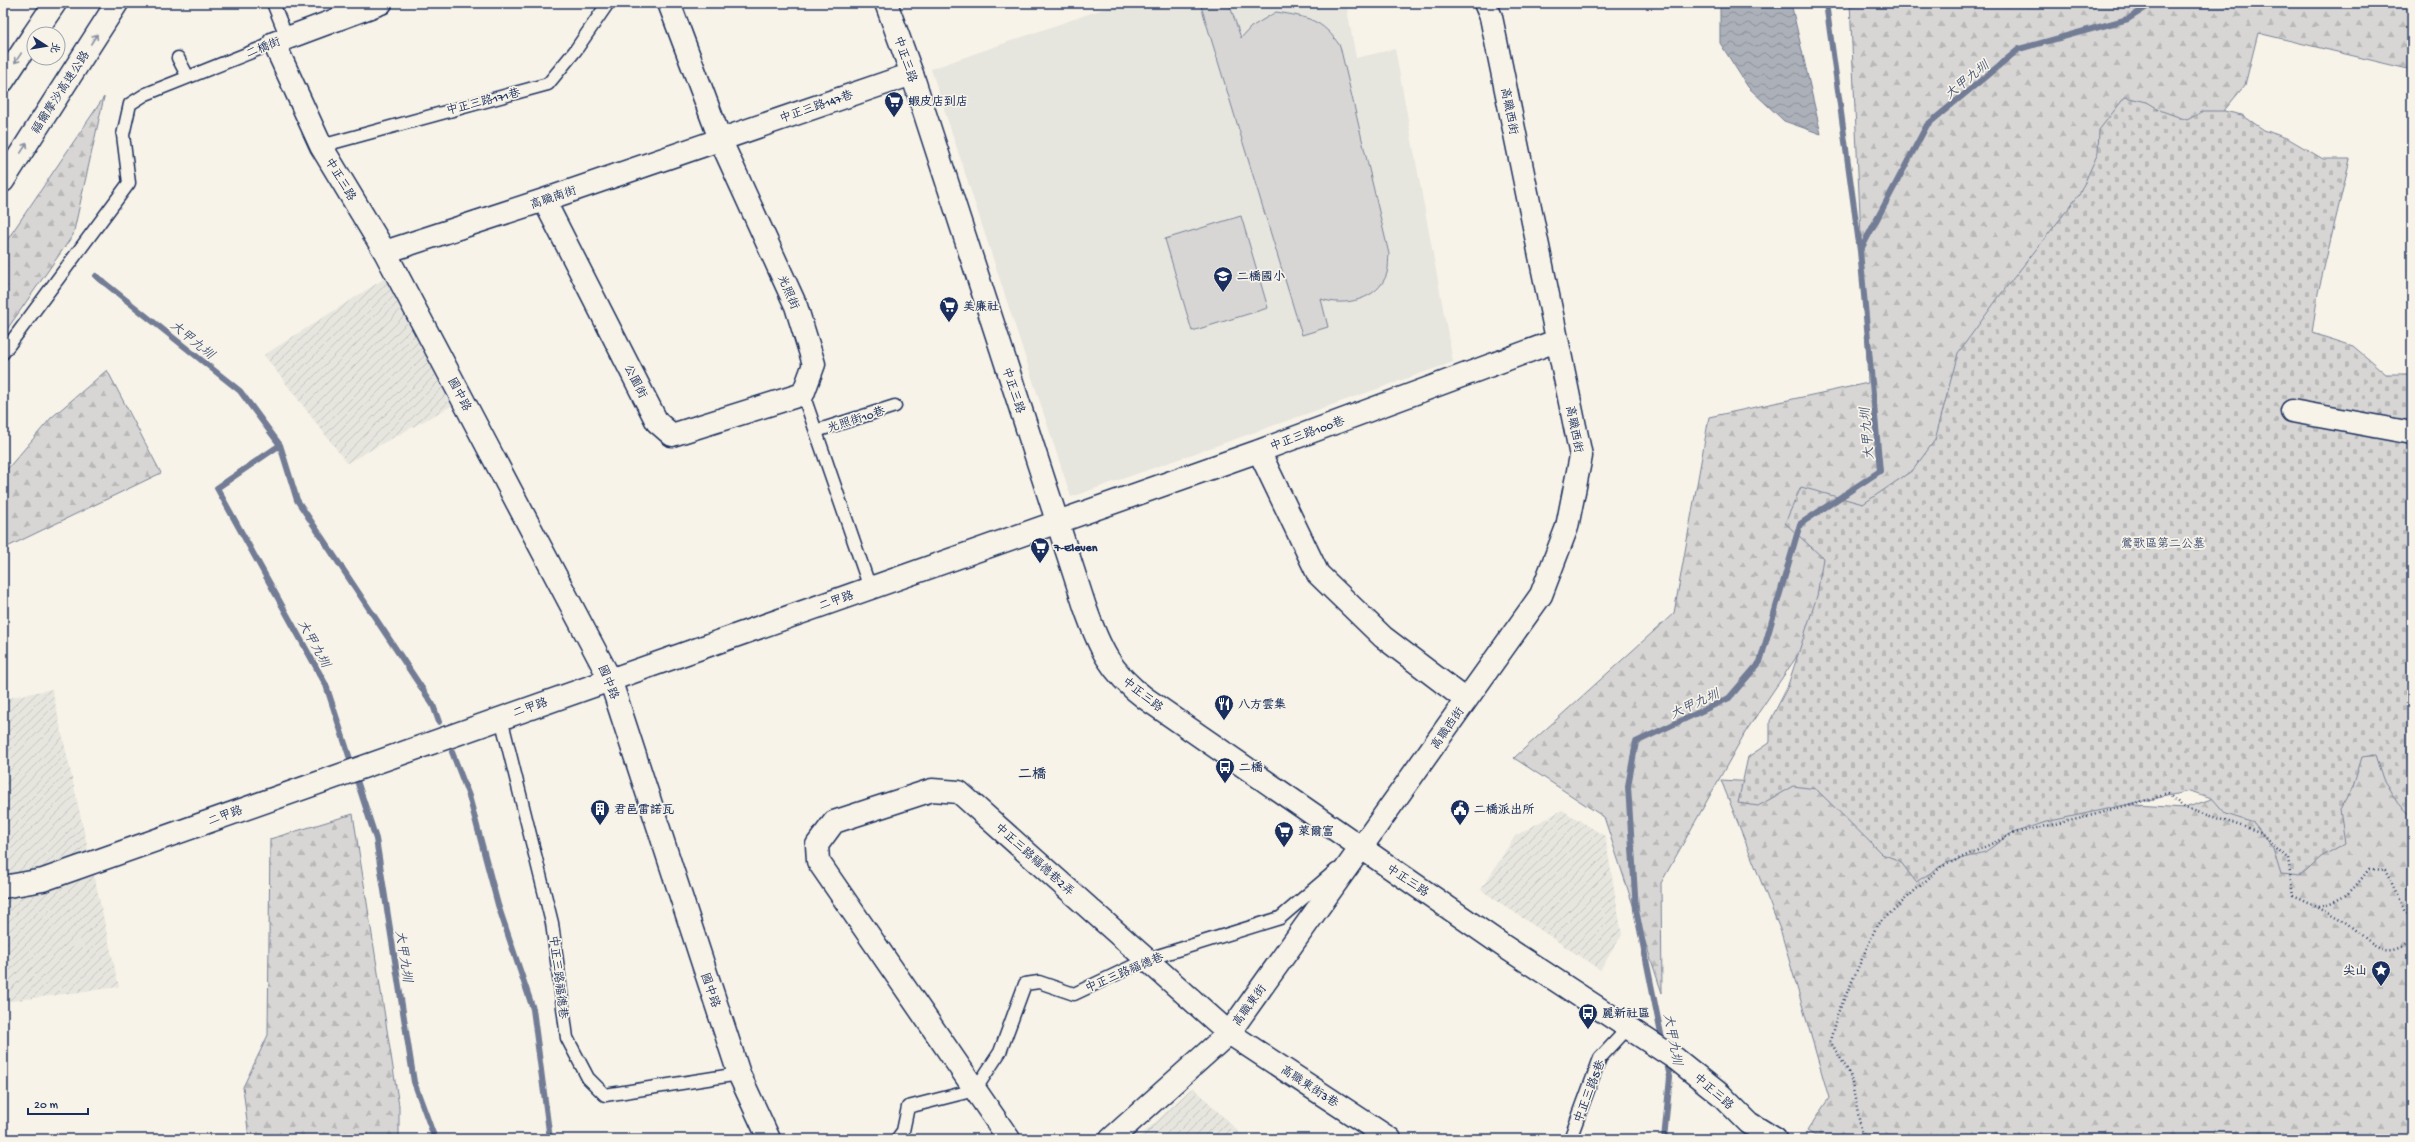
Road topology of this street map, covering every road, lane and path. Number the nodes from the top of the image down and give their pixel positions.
1 (55, 3) edge
2 (117, 3) edge
3 (272, 3) edge
4 (381, 3) edge
5 (608, 3) edge
6 (669, 3) edge
7 (886, 3) edge
8 (1485, 3) edge
9 (39, 26) edge
10 (281, 40) junction
11 (26, 46) edge
12 (178, 58) dead end
13 (912, 74) junction
14 (188, 77) junction
15 (3, 81) edge
16 (720, 139) junction
17 (321, 146) junction
18 (3, 181) edge
19 (544, 200) junction
20 (385, 252) junction
21 (1556, 341) junction
22 (3, 352) edge
23 (803, 394) junction
24 (895, 406) dead end
25 (2292, 411) dead end
26 (816, 431) junction
27 (2412, 433) edge
28 (1259, 451) junction
29 (1057, 522) junction
30 (870, 588) junction
31 (610, 680) junction
32 (1466, 700) junction
33 (501, 718) junction
34 (1362, 848) junction
35 (3, 887) edge
36 (2319, 906) junction
37 (2412, 918) edge
38 (2412, 939) edge
39 (1148, 959) junction
40 (1628, 1028) junction
41 (1229, 1034) junction
42 (739, 1074) junction
43 (975, 1090) junction
44 (1751, 1131) edge
45 (769, 1139) edge
46 (897, 1139) edge
47 (1009, 1139) edge
48 (1111, 1139) edge
49 (1390, 1139) edge
50 (1570, 1139) edge
51 (1775, 1139) edge
52 (1863, 1139) edge

1 - 9 main road
18 -> 2 main road, 福爾摩沙高速公路
3 - 10 lane
4 - 10 main road, 二橋街
5 - 17 lane, 中正三路171巷
6 - 16 main road, 光照街
7 - 13 main road, 中正三路
8 - 21 main road, 高職西街
10 - 14 lane, 二橋街
10 - 17 main road, 中正三路
11 -> 15 main road
12 - 14 lane
13 - 16 main road, 中正三路147巷
13 - 29 main road, 中正三路
14 - 22 lane, 二橋街
16 - 19 main road, 高職南街
16 - 23 main road, 光照街
17 - 20 main road, 中正三路
19 - 20 main road, 高職南街
19 - 23 main road, 公園街
20 - 31 main road, 國中路
21 - 28 main road, 中正三路100巷
21 - 32 main road, 高職西街
23 - 26 lane
24 - 26 lane, 光照街10巷
25 - 27 main road
26 - 30 lane
28 - 29 main road, 中正三路100巷
28 - 32 main road
29 - 30 main road, 二甲路
29 - 34 main road, 中正三路
30 - 31 main road, 二甲路
31 - 33 main road, 二甲路
31 - 42 main road, 國中路
32 - 34 main road, 高職西街
33 - 35 main road, 二甲路
33 - 42 lane, 中正三路福德巷
34 - 39 lane, 中正三路福德巷
34 - 40 main road, 中正三路
34 - 41 main road, 高職東街
36 - 37 path
36 - 38 path
36 - 52 path
39 - 41 main road, 中正三路福德巷2弄
39 - 43 lane, 中正三路福德巷
39 - 43 main road, 中正三路福德巷2弄
40 - 44 main road, 中正三路
40 - 50 lane, 中正三路5巷
41 - 48 main road, 高職東街
41 - 49 main road, 高職東街3巷
42 - 45 main road, 國中路
43 - 46 lane
43 - 47 main road
44 - 51 main road, 中正三路

